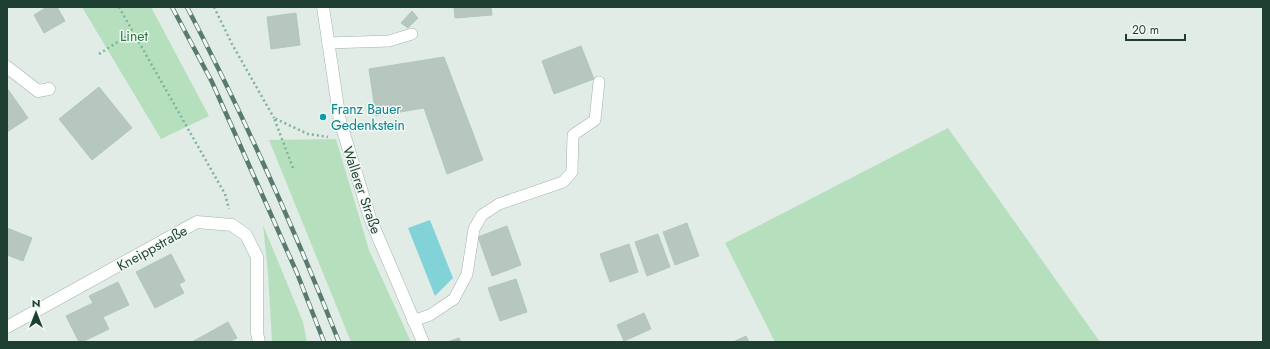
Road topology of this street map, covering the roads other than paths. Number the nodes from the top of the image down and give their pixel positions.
1 (323, 7) edge
2 (412, 34) dead end
3 (328, 43) junction
4 (7, 66) edge
5 (599, 82) dead end
6 (49, 89) dead end
7 (413, 321) junction
8 (7, 327) edge
9 (259, 342) edge
10 (423, 342) edge

1 - 3 street, Wallerer Straße
2 - 3 lane
3 - 7 street, Wallerer Straße
4 - 6 street
5 - 7 lane
7 - 10 street, Wallerer Straße
8 - 9 street, Kneippstraße

